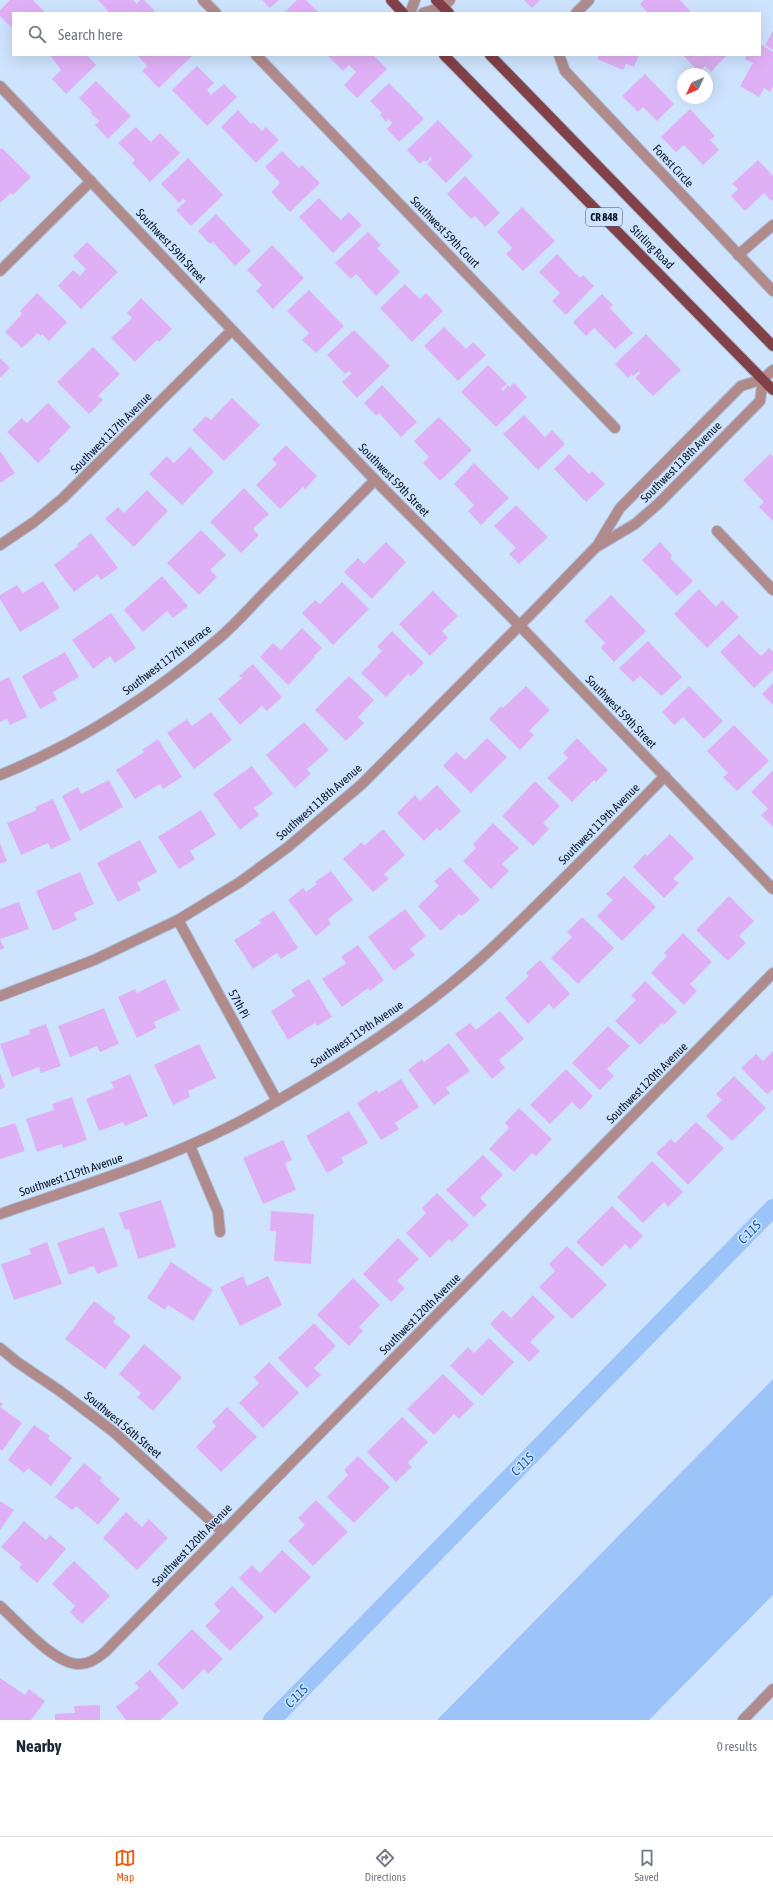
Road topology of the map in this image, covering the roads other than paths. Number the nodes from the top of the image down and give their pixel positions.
1 (203, 0) edge
2 (391, 0) edge
3 (415, 0) edge
4 (589, 0) edge
5 (444, 5) edge
6 (215, 12) edge
7 (402, 12) edge
8 (410, 12) edge
9 (426, 12) edge
10 (577, 12) edge
11 (257, 56) edge
12 (445, 56) edge
13 (491, 56) edge
14 (559, 56) edge
15 (0, 86) edge
16 (91, 181) junction
17 (773, 225) edge
18 (738, 255) junction
19 (0, 271) edge
20 (773, 291) edge
21 (232, 330) junction
22 (773, 346) edge
23 (773, 370) edge
24 (763, 379) junction
25 (773, 390) edge
26 (615, 428) dead end
27 (375, 480) junction
28 (717, 531) dead end
29 (0, 545) edge
30 (597, 546) junction
31 (773, 590) edge
32 (520, 626) junction
33 (0, 775) edge
34 (664, 776) junction
35 (773, 889) edge
36 (178, 920) junction
37 (773, 973) edge
38 (0, 996) edge
39 (277, 1101) junction
40 (190, 1146) junction
41 (0, 1214) edge
42 (220, 1232) dead end
43 (0, 1348) edge
44 (223, 1532) junction
45 (0, 1606) edge
46 (772, 1691) edge
47 (743, 1720) edge

1 - 6 street
2 - 7 main road
3 - 8 street
4 - 10 street
5 - 9 street
11 - 26 street, Southwest 59th Court
12 - 24 main road, Stirling Road / CR 848
13 - 22 main road, Stirling Road / CR 848
14 - 18 street, Forest Circle
15 - 16 street, Southwest 59th Street
16 - 19 street
16 - 21 street, Southwest 59th Street
17 - 18 street
18 - 20 street, Forest Circle
21 - 27 street, Southwest 59th Street
21 - 29 street, Southwest 117th Avenue
23 - 24 street, Southwest 118th Avenue
24 - 25 main road, Stirling Road / CR 848
24 - 30 street, Southwest 118th Avenue
24 - 30 street, Southwest 118th Avenue
27 - 32 street, Southwest 59th Street
27 - 33 street, Southwest 117th Terrace
28 - 31 street
30 - 32 street, Southwest 118th Avenue
32 - 34 street, Southwest 59th Street
32 - 36 street, Southwest 118th Avenue
34 - 35 street, Southwest 59th Street
34 - 39 street, Southwest 119th Avenue
36 - 38 street, Southwest 118th Avenue
36 - 39 street, 57th Pi
37 - 44 street, Southwest 120th Avenue
39 - 40 street, Southwest 119th Avenue
40 - 41 street, Southwest 119th Avenue
40 - 42 street
43 - 44 street, Southwest 56th Street
44 - 45 street, Southwest 120th Avenue
46 - 47 street

